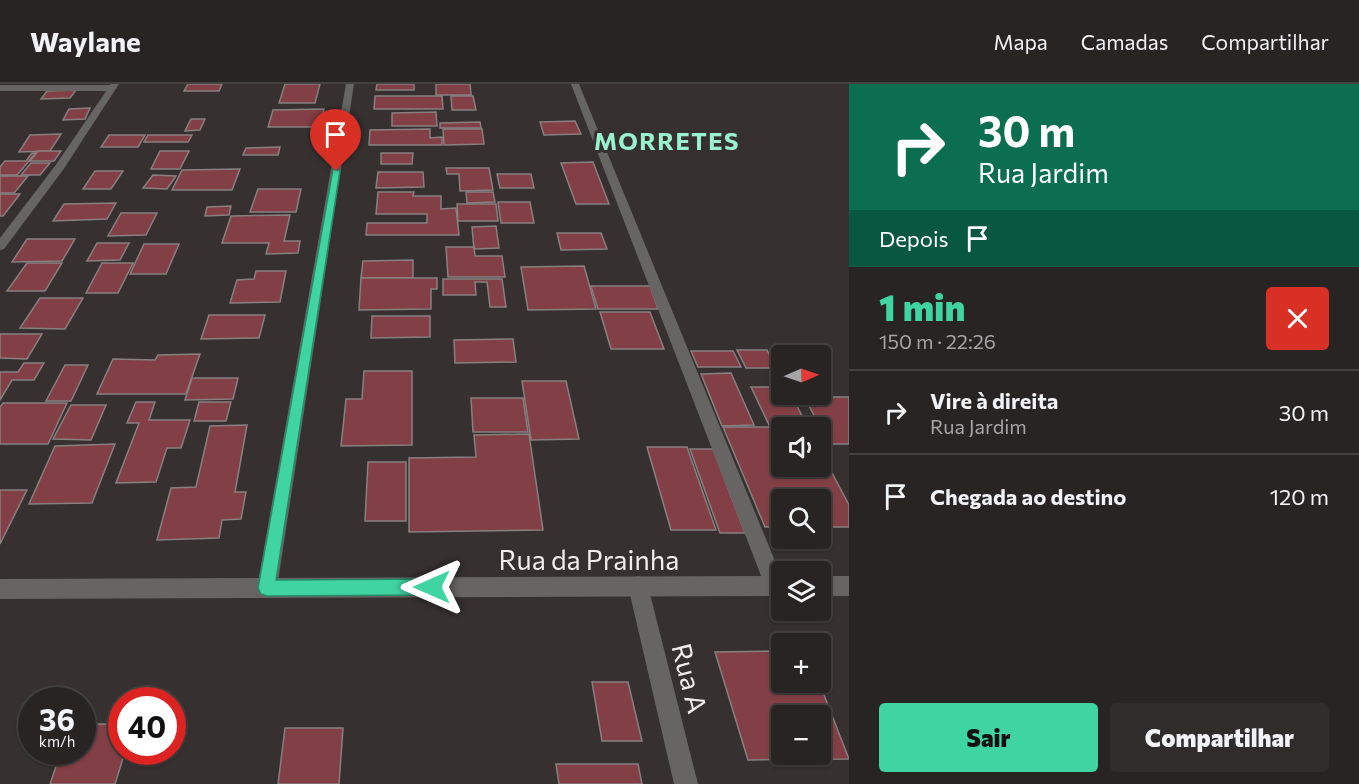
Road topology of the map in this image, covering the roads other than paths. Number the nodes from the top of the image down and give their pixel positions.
1 (350, 84) edge
2 (575, 84) edge
3 (114, 86) edge
4 (0, 88) edge
5 (0, 246) edge
6 (771, 569) edge
7 (849, 585) edge
8 (638, 586) junction
9 (771, 586) edge
10 (831, 586) edge
11 (267, 588) junction
12 (0, 589) edge
13 (686, 784) edge

1 - 11 street
2 - 6 street
3 - 4 street
3 - 5 street
7 - 10 street
8 - 9 street, Rua da Prainha
8 - 11 street, Rua da Prainha
8 - 13 street, Rua A
11 - 12 street, Rua da Prainha

